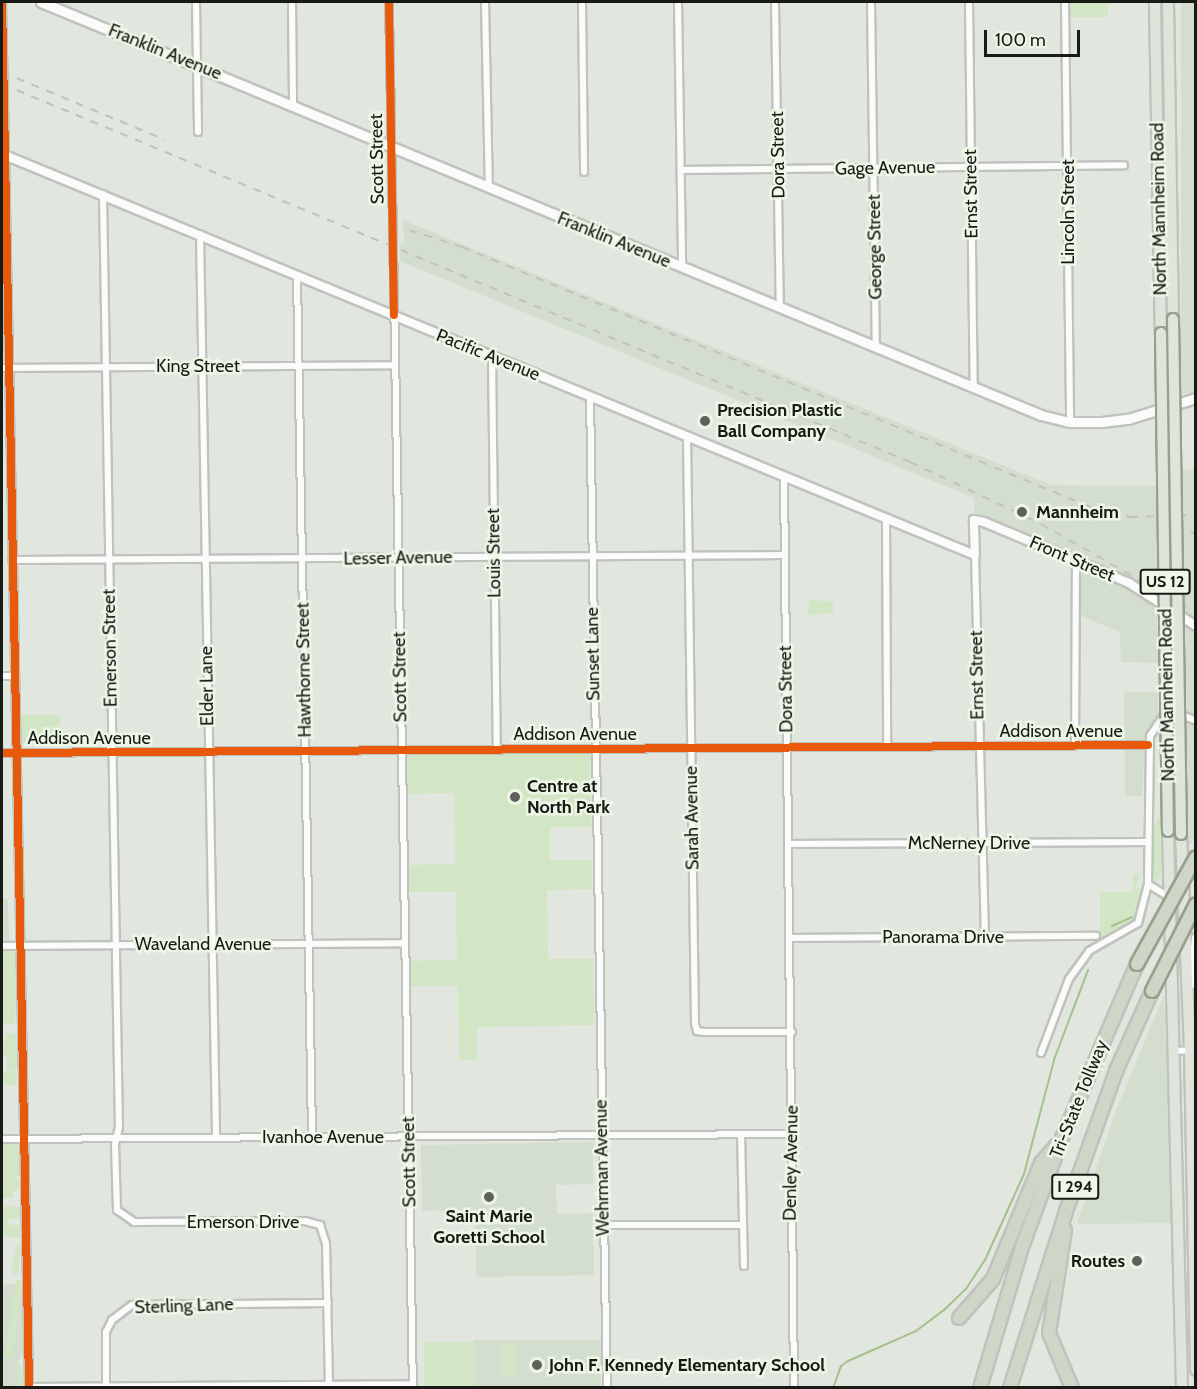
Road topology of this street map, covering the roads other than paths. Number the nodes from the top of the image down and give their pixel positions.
1 (2, 2) edge
2 (41, 2) edge
3 (196, 2) edge
4 (292, 2) edge
5 (389, 2) edge
6 (485, 2) edge
7 (582, 2) edge
8 (678, 2) edge
9 (775, 2) edge
10 (871, 2) edge
11 (969, 2) edge
12 (1065, 2) edge
13 (1155, 2) edge
14 (1168, 2) edge
15 (197, 65) junction
16 (293, 106) junction
17 (198, 132) dead end
18 (391, 146) junction
19 (3, 154) edge
20 (1124, 165) dead end
21 (1068, 166) junction
22 (971, 167) junction
23 (873, 168) junction
24 (778, 169) junction
25 (682, 170) junction
26 (584, 172) dead end
27 (489, 188) junction
28 (103, 194) junction
29 (200, 234) junction
30 (682, 268) junction
31 (297, 275) junction
32 (780, 308) junction
33 (394, 315) junction
34 (876, 348) junction
35 (492, 357) junction
36 (395, 365) junction
37 (202, 366) junction
38 (299, 366) junction
39 (105, 367) junction
40 (2, 368) edge
41 (9, 368) junction
42 (974, 387) junction
43 (590, 396) junction
44 (1196, 398) edge
45 (1070, 422) junction
46 (687, 436) junction
47 (2, 443) edge
48 (10, 443) junction
49 (784, 476) junction
50 (886, 518) junction
51 (974, 520) joint
52 (784, 555) junction
53 (975, 555) junction
54 (494, 556) junction
55 (592, 556) junction
56 (687, 556) junction
57 (398, 557) junction
58 (302, 558) junction
59 (12, 560) junction
60 (108, 560) junction
61 (205, 560) junction
62 (1076, 561) junction
63 (1196, 626) edge
64 (2, 676) edge
65 (14, 676) junction
66 (1196, 721) edge
67 (1076, 745) junction
68 (1148, 745) junction
69 (980, 746) junction
70 (887, 747) junction
71 (690, 748) junction
72 (787, 748) junction
73 (595, 749) junction
74 (402, 750) junction
75 (496, 750) junction
76 (304, 751) junction
77 (208, 752) junction
78 (2, 753) edge
79 (16, 753) junction
80 (111, 753) junction
81 (983, 842) junction
82 (1148, 842) junction
83 (789, 844) junction
84 (1196, 857) edge
85 (1148, 885) junction
86 (1170, 897) junction
87 (1196, 904) edge
88 (1190, 929) edge
89 (1096, 936) dead end
90 (985, 937) junction
91 (791, 938) junction
92 (1196, 938) edge
93 (405, 943) junction
94 (309, 944) junction
95 (116, 945) junction
96 (212, 945) junction
97 (2, 946) edge
98 (20, 946) junction
99 (596, 948) joint
100 (1189, 1016) junction
101 (792, 1032) junction
102 (1193, 1050) edge
103 (1176, 1051) junction
104 (1041, 1053) dead end
105 (741, 1134) junction
106 (789, 1134) junction
107 (601, 1135) junction
108 (408, 1136) junction
109 (216, 1137) junction
110 (312, 1137) junction
111 (24, 1138) junction
112 (117, 1138) junction
113 (1062, 1138) junction
114 (2, 1139) edge
115 (1066, 1211) junction
116 (743, 1225) junction
117 (603, 1226) junction
118 (744, 1266) dead end
119 (328, 1303) junction
120 (959, 1318) dead end
121 (1196, 1370) edge
122 (329, 1385) junction
123 (106, 1386) junction
124 (412, 1386) edge
125 (29, 1387) edge
126 (607, 1388) edge
127 (794, 1388) edge
128 (980, 1388) edge
129 (1010, 1388) edge
130 (1072, 1388) edge
131 (1182, 1388) edge

1 - 19 street
2 - 15 main road, Franklin Avenue
3 - 15 street
4 - 16 street
5 - 18 street, Scott Street
6 - 27 street
7 - 26 street
8 - 25 street
9 - 24 street, Dora Street
10 - 23 street, George Street
11 - 22 street, Ernst Street
12 - 21 street, Lincoln Street
13 - 86 main road, North Mannheim Road / US 12, bridge
14 - 88 main road, North Mannheim Road / US 12, bridge
15 - 16 main road, Franklin Avenue
15 - 17 street
16 - 18 main road, Franklin Avenue
18 - 27 main road, Franklin Avenue
18 - 33 street, Scott Street
19 - 28 street, Pacific Avenue
19 - 41 street
20 - 21 street, Gage Avenue
21 - 22 street, Gage Avenue
21 - 45 street, Lincoln Street
22 - 23 street, Gage Avenue
22 - 42 street, Ernst Street
23 - 24 street, Gage Avenue
23 - 34 street, George Street
24 - 25 street, Gage Avenue
24 - 32 street, Dora Street
25 - 30 street
27 - 30 main road, Franklin Avenue
28 - 29 street, Pacific Avenue
28 - 39 street, Emerson Street
29 - 31 street, Pacific Avenue
29 - 37 street, Elder Lane
30 - 32 main road, Franklin Avenue
31 - 33 street, Pacific Avenue
31 - 38 street, Hawthorne Street
32 - 34 main road, Franklin Avenue
33 - 35 street, Pacific Avenue
33 - 36 street, Scott Street
34 - 42 main road, Franklin Avenue
35 - 43 street, Pacific Avenue
35 - 54 street, Louis Street
36 - 38 street, King Street
36 - 57 street, Scott Street
37 - 38 street, King Street
37 - 39 street, King Street
37 - 61 street, Elder Lane
38 - 58 street, Hawthorne Street
39 - 41 street, King Street
39 - 60 street, Emerson Street
40 - 41 street, King Street
41 - 48 street
42 - 45 main road, Franklin Avenue
43 - 46 street, Pacific Avenue
43 - 55 street, Sunset Lane
44 - 45 main road, Franklin Avenue
46 - 49 street, Pacific Avenue
46 - 56 street, Sarah Avenue
47 - 48 street
48 - 59 street
49 - 50 street, Pacific Avenue
49 - 52 street, Dora Street
50 - 53 street, Pacific Avenue
50 - 70 street
51 - 53 street, Ernst Street
51 - 62 street, Front Street
52 - 56 street, Lesser Avenue
52 - 72 street, Dora Street
53 - 69 street, Ernst Street
54 - 55 street, Lesser Avenue
54 - 57 street, Lesser Avenue
54 - 75 street, Louis Street
55 - 56 street, Lesser Avenue
55 - 73 street, Sunset Lane
56 - 71 street, Sarah Avenue
57 - 58 street, Lesser Avenue
57 - 74 street, Scott Street
58 - 61 street, Lesser Avenue
58 - 76 street, Hawthorne Street
59 - 60 street, Lesser Avenue
59 - 65 street
60 - 61 street, Lesser Avenue
60 - 80 street, Emerson Street
61 - 77 street, Elder Lane
62 - 63 street, Front Street
62 - 67 street
64 - 65 street
65 - 79 street
66 - 68 street
67 - 68 street, Addison Avenue
67 - 69 street, Addison Avenue
68 - 82 street
69 - 70 street, Addison Avenue
69 - 81 street, Ernst Street
70 - 72 street, Addison Avenue
71 - 72 street, Addison Avenue
71 - 73 street, Addison Avenue
71 - 101 street, Sarah Avenue
72 - 83 street, Dora Street
73 - 75 street, Addison Avenue
73 - 99 street, Sunset Lane
74 - 75 street, Addison Avenue
74 - 76 street, Addison Avenue
74 - 93 street, Scott Street
76 - 77 street, Addison Avenue
76 - 94 street, Hawthorne Street
77 - 80 street, Addison Avenue
77 - 96 street, Elder Lane
78 - 79 street, Addison Avenue
79 - 80 street, Addison Avenue
79 - 98 street
80 - 95 street, Emerson Street
81 - 82 street, McNerney Drive
81 - 83 street, McNerney Drive
81 - 90 street, Ernst Street
82 - 85 street
83 - 91 street, Dora Street
84 - 113 highway, Tri-State Tollway / I 294, bridge
85 - 86 street
85 - 104 street
86 - 103 main road, North Mannheim Road / US 12
87 - 115 highway, Tri-State Tollway / I 294, bridge
88 - 100 main road, North Mannheim Road / US 12
89 - 90 street, Panorama Drive
90 - 91 street, Panorama Drive
91 - 101 street, Denley Avenue
92 - 100 street
93 - 94 street, Waveland Avenue
93 - 108 street, Scott Street
94 - 96 street, Waveland Avenue
94 - 110 street, Hawthorne Street
95 - 96 street, Waveland Avenue
95 - 98 street, Waveland Avenue
95 - 112 street, Emerson Street
96 - 109 street, Elder Lane
97 - 98 street, Waveland Avenue
98 - 111 street
99 - 107 street, Wehrman Avenue
100 - 102 main road, North Mannheim Road / US 12
101 - 106 street, Denley Avenue
102 - 103 street
102 - 121 main road, North Mannheim Road / US 12
103 - 131 main road, North Mannheim Road / US 12
105 - 106 street, Ivanhoe Avenue
105 - 107 street, Ivanhoe Avenue
105 - 116 street
106 - 127 street, Denley Avenue
107 - 108 street, Ivanhoe Avenue
107 - 117 street, Wehrman Avenue
108 - 110 street, Ivanhoe Avenue
108 - 124 street, Scott Street
109 - 110 street, Ivanhoe Avenue
109 - 112 street, Ivanhoe Avenue
111 - 112 street, Ivanhoe Avenue
111 - 114 street, Ivanhoe Avenue
111 - 125 street
112 - 119 street, Emerson Drive
113 - 120 highway
113 - 128 highway, Tri-State Tollway / I 294
115 - 129 highway, Tri-State Tollway / I 294
115 - 130 highway
116 - 117 street
116 - 118 street
117 - 126 street, Wehrman Avenue
119 - 122 street, Emerson Drive
119 - 123 street, Sterling Lane
122 - 123 street
122 - 124 street
123 - 125 street

